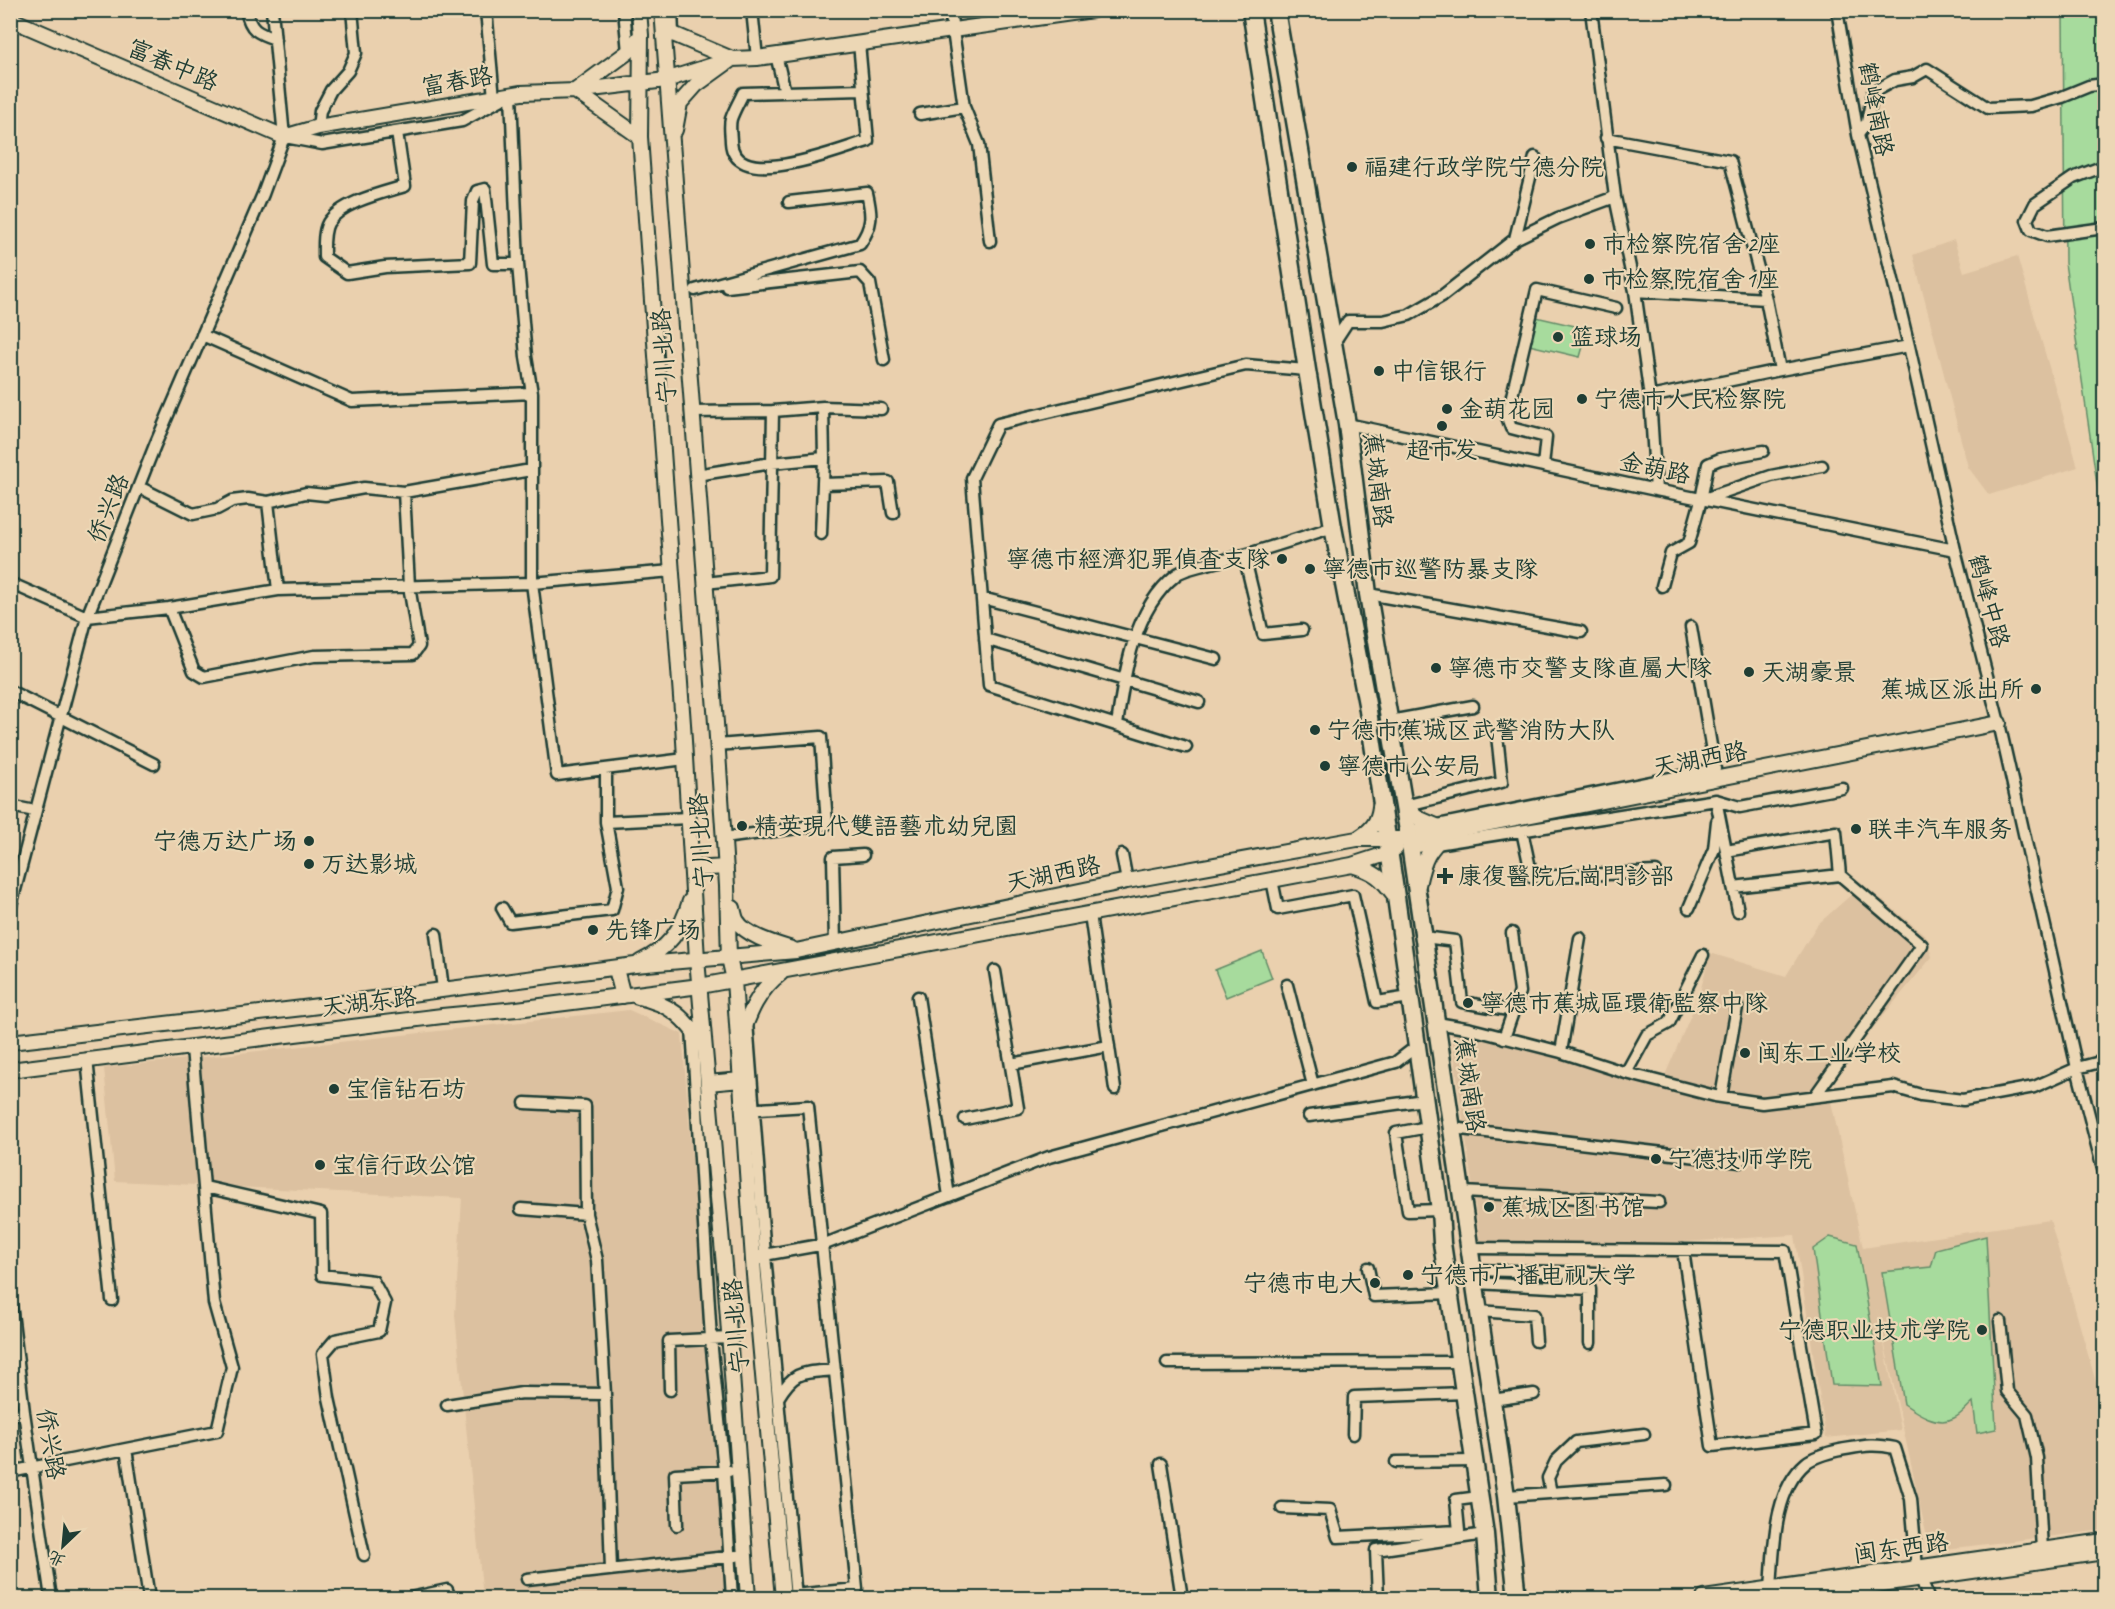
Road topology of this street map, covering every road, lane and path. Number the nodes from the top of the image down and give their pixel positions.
1 (246, 10) edge
2 (272, 10) edge
3 (352, 10) edge
4 (486, 10) edge
5 (624, 10) edge
6 (639, 10) edge
7 (662, 10) edge
8 (672, 10) edge
9 (950, 10) edge
10 (1093, 10) edge
11 (1251, 10) edge
12 (1276, 10) edge
13 (1591, 10) edge
14 (1837, 10) edge
15 (756, 11) edge
16 (1035, 15) edge
17 (10, 19) edge
18 (953, 30) junction
19 (641, 35) junction
20 (669, 35) junction
21 (275, 39) junction
22 (859, 43) junction
23 (628, 52) junction
24 (776, 55) junction
25 (757, 58) junction
26 (732, 59) junction
27 (666, 80) junction
28 (639, 84) junction
29 (2104, 84) edge
30 (863, 90) junction
31 (575, 91) junction
32 (785, 92) junction
33 (512, 94) junction
34 (494, 98) junction
35 (964, 107) junction
36 (920, 114) dead end
37 (318, 127) junction
38 (397, 132) junction
39 (1858, 135) junction
40 (284, 137) junction
41 (640, 137) junction
42 (1606, 138) junction
43 (672, 144) junction
44 (1535, 157) dead end
45 (2104, 166) edge
46 (1615, 197) junction
47 (789, 202) dead end
48 (1877, 214) joint
49 (2104, 228) edge
50 (1515, 239) junction
51 (990, 241) dead end
52 (518, 264) junction
53 (689, 291) junction
54 (1635, 291) junction
55 (1766, 299) junction
56 (1616, 308) dead end
57 (202, 335) junction
58 (1333, 344) junction
59 (1909, 346) junction
60 (884, 360) dead end
61 (1307, 370) junction
62 (1780, 370) junction
63 (532, 393) junction
64 (1650, 397) junction
65 (824, 407) junction
66 (881, 409) dead end
67 (773, 411) junction
68 (691, 412) junction
69 (1347, 424) junction
70 (1763, 451) dead end
71 (824, 458) junction
72 (772, 463) junction
73 (1543, 466) junction
74 (1822, 466) dead end
75 (531, 470) junction
76 (696, 475) junction
77 (823, 484) junction
78 (139, 487) junction
79 (1656, 490) junction
80 (404, 492) junction
81 (1701, 500) junction
82 (268, 502) junction
83 (892, 513) dead end
84 (1333, 527) junction
85 (821, 534) dead end
86 (1954, 550) junction
87 (1244, 555) junction
88 (672, 571) junction
89 (532, 583) junction
90 (705, 583) junction
91 (10, 584) edge
92 (409, 586) junction
93 (1662, 586) dead end
94 (278, 590) junction
95 (1368, 594) junction
96 (982, 598) junction
97 (169, 608) junction
98 (87, 617) junction
99 (1691, 627) dead end
100 (1302, 630) dead end
101 (1581, 632) dead end
102 (985, 639) junction
103 (1134, 639) junction
104 (1216, 659) dead end
105 (1123, 681) junction
106 (10, 691) edge
107 (1199, 702) dead end
108 (1473, 706) dead end
109 (61, 718) junction
110 (1390, 721) junction
111 (2000, 723) junction
112 (1117, 725) junction
113 (1497, 735) dead end
114 (717, 745) junction
115 (1186, 747) dead end
116 (686, 759) junction
117 (154, 764) dead end
118 (606, 769) junction
119 (1842, 788) dead end
120 (1381, 796) junction
121 (1717, 804) junction
122 (10, 806) edge
123 (1404, 806) junction
124 (35, 811) junction
125 (688, 818) junction
126 (606, 822) junction
127 (1433, 826) junction
128 (1448, 831) junction
129 (1522, 831) junction
130 (724, 838) junction
131 (1357, 839) junction
132 (1409, 839) junction
133 (1435, 844) junction
134 (1388, 846) junction
135 (1726, 851) junction
136 (863, 855) dead end
137 (1122, 855) dead end
138 (1352, 866) junction
139 (726, 867) junction
140 (692, 869) junction
141 (1656, 872) dead end
142 (1840, 874) junction
143 (1272, 880) junction
144 (1127, 881) junction
145 (727, 886) junction
146 (1733, 886) junction
147 (693, 890) junction
148 (1417, 890) junction
149 (1396, 897) junction
150 (502, 908) dead end
151 (1689, 908) dead end
152 (10, 909) edge
153 (1738, 911) dead end
154 (1090, 914) junction
155 (1512, 933) dead end
156 (436, 934) dead end
157 (1424, 937) junction
158 (1580, 938) dead end
159 (835, 943) junction
160 (813, 948) junction
161 (796, 951) junction
162 (1703, 955) dead end
163 (729, 958) junction
164 (697, 959) junction
165 (635, 965) junction
166 (815, 965) junction
167 (616, 969) junction
168 (785, 970) junction
169 (995, 970) dead end
170 (734, 980) junction
171 (1287, 985) dead end
172 (700, 986) junction
173 (443, 988) junction
174 (626, 996) junction
175 (918, 997) dead end
176 (1410, 997) junction
177 (1737, 1007) dead end
178 (1514, 1011) junction
179 (747, 1020) junction
180 (1437, 1023) junction
181 (692, 1028) junction
182 (1504, 1038) junction
183 (10, 1042) edge
184 (738, 1045) junction
185 (1109, 1046) junction
186 (1417, 1046) junction
187 (705, 1047) junction
188 (192, 1048) junction
189 (1561, 1052) junction
190 (87, 1059) junction
191 (2104, 1061) edge
192 (1011, 1064) junction
193 (2077, 1068) junction
194 (10, 1070) edge
195 (1626, 1073) junction
196 (741, 1080) junction
197 (708, 1083) junction
198 (1313, 1085) junction
199 (1115, 1089) dead end
200 (1815, 1096) junction
201 (1721, 1097) junction
202 (1424, 1100) junction
203 (525, 1103) dead end
204 (748, 1109) junction
205 (1310, 1116) dead end
206 (965, 1119) dead end
207 (1428, 1127) junction
208 (1452, 1128) junction
209 (1740, 1162) dead end
210 (2104, 1173) edge
211 (205, 1187) junction
212 (1462, 1192) junction
213 (949, 1196) junction
214 (1659, 1202) dead end
215 (521, 1209) dead end
216 (1440, 1210) junction
217 (586, 1214) junction
218 (822, 1244) junction
219 (1470, 1248) junction
220 (1683, 1250) junction
221 (759, 1256) junction
222 (1368, 1268) dead end
223 (1599, 1273) dead end
224 (1474, 1277) junction
225 (1451, 1293) junction
226 (10, 1296) edge
227 (112, 1300) dead end
228 (1479, 1311) junction
229 (2000, 1321) dead end
230 (729, 1338) junction
231 (711, 1339) junction
232 (13, 1341) edge
233 (1536, 1341) dead end
234 (1590, 1343) dead end
235 (1461, 1362) junction
236 (1167, 1363) dead end
237 (835, 1370) junction
238 (670, 1390) dead end
239 (1465, 1392) junction
240 (605, 1394) junction
241 (1534, 1395) dead end
242 (779, 1396) junction
243 (1492, 1400) junction
244 (447, 1405) dead end
245 (24, 1412) junction
246 (10, 1415) edge
247 (767, 1416) junction
248 (1353, 1434) dead end
249 (1644, 1434) dead end
250 (126, 1449) junction
251 (1474, 1461) junction
252 (1396, 1462) dead end
253 (1161, 1464) dead end
254 (33, 1468) junction
255 (739, 1470) junction
256 (724, 1471) junction
257 (10, 1472) edge
258 (1666, 1485) dead end
259 (1551, 1493) junction
260 (1479, 1497) junction
261 (1506, 1497) junction
262 (1282, 1508) dead end
263 (677, 1525) dead end
264 (1485, 1534) junction
265 (2104, 1541) edge
266 (2042, 1550) junction
267 (2104, 1552) edge
268 (364, 1555) dead end
269 (745, 1555) junction
270 (729, 1557) junction
271 (611, 1570) junction
272 (1919, 1573) junction
273 (527, 1579) dead end
274 (1771, 1589) junction
275 (1823, 1596) edge
276 (790, 1597) edge
277 (51, 1599) edge
278 (149, 1599) edge
279 (410, 1599) edge
280 (450, 1599) edge
281 (732, 1599) edge
282 (748, 1599) edge
283 (1182, 1599) edge
284 (1378, 1599) edge
285 (1490, 1599) edge
286 (1517, 1599) edge
287 (1704, 1599) edge
288 (1784, 1599) edge
289 (1928, 1599) edge

1 - 21 street
2 - 21 street
3 - 37 street
4 - 34 street
5 - 23 street
6 - 19 main road, 宁川北路
7 - 20 main road, 宁川北路
8 - 20 street
9 - 18 street
10 - 16 main road
11 - 61 highway, 蕉城南路
12 - 58 highway, 蕉城南路
13 - 42 street
14 - 39 street, 鹤峰南路
15 - 25 street
16 - 18 main road
17 - 40 main road, 富春中路
18 - 22 main road
18 - 35 street
19 - 23 main road
19 - 28 main road, 宁川北路
20 - 26 main road
20 - 27 main road, 宁川北路
21 - 40 street
22 - 24 main road
22 - 30 street
23 - 31 main road
24 - 25 main road
24 - 32 street
25 - 26 main road
26 - 27 main road, 富春路
26 - 43 main road
27 - 28 main road, 富春路
27 - 43 main road, 宁川北路
28 - 31 main road, 富春路
28 - 41 main road, 宁川北路
29 - 39 street
30 - 32 street
30 - 32 street
31 - 33 main road, 富春路
31 - 41 main road
33 - 34 main road, 富春路
33 - 38 street
33 - 52 street
34 - 37 main road, 富春路
35 - 36 street
35 - 51 street
37 - 40 main road, 富春路
38 - 40 street
38 - 52 street
39 - 48 street, 鹤峰南路
40 - 57 street, 侨兴路
41 - 88 main road, 宁川北路
42 - 46 street
42 - 55 street
43 - 53 main road, 宁川北路
44 - 50 street
45 - 49 street
46 - 50 street
46 - 54 street
47 - 53 street
48 - 59 street, 鹤峰中路
50 - 58 street
52 - 63 street
53 - 60 street
53 - 68 main road, 宁川北路
54 - 55 street
54 - 64 street
55 - 62 street
56 - 73 street
57 - 63 street
57 - 78 street, 侨兴路
58 - 69 highway, 蕉城南路
59 - 62 street
59 - 86 street, 鹤峰中路
61 - 84 highway, 蕉城南路
61 - 96 street
62 - 64 street
63 - 75 street
64 - 79 street
65 - 66 street
65 - 67 street
65 - 71 street
67 - 68 street
67 - 72 street
68 - 76 main road, 宁川北路
69 - 73 street, 金葫路
69 - 95 highway, 蕉城南路
70 - 81 street
71 - 72 street
71 - 77 street
72 - 76 street
72 - 90 street
73 - 79 street, 金葫路
74 - 81 street
75 - 80 street
75 - 89 street
76 - 90 main road, 宁川北路
77 - 83 street
77 - 85 street
78 - 82 street
78 - 98 street, 侨兴路
79 - 81 street, 金葫路
80 - 82 street
80 - 92 street
81 - 86 street, 金葫路
81 - 93 street
82 - 94 street
84 - 87 street
84 - 120 highway, 蕉城南路
86 - 111 street, 鹤峰中路
87 - 100 street
87 - 103 street
88 - 89 street
88 - 116 main road, 宁川北路
89 - 92 street
89 - 118 street
90 - 114 main road, 宁川北路
91 - 98 street
92 - 94 street
92 - 97 street
94 - 97 street
95 - 101 street
95 - 110 highway, 蕉城南路
96 - 102 street
96 - 103 street
97 - 98 street
98 - 109 street, 侨兴路
99 - 127 street
102 - 105 street
102 - 112 street
103 - 104 street
103 - 105 street
105 - 107 street
105 - 112 street
106 - 109 street
108 - 110 street
109 - 117 street
109 - 124 street, 侨兴路
110 - 123 highway, 蕉城南路
111 - 128 main road, 天湖西路
111 - 193 street, 鹤峰中路
112 - 115 street
113 - 123 street
114 - 130 main road, 宁川北路
114 - 130 street
116 - 118 street
116 - 125 main road, 宁川北路
118 - 126 street
119 - 121 street
120 - 131 main road
120 - 134 highway, 蕉城南路
121 - 129 street
121 - 135 street
121 - 151 street
122 - 124 street
123 - 127 main road
123 - 132 highway, 蕉城南路
124 - 152 street, 侨兴路
125 - 126 street
125 - 140 main road, 宁川北路
126 - 150 street
127 - 128 main road
127 - 132 street
128 - 132 main road, 天湖西路
128 - 133 main road
129 - 133 street
129 - 141 street
130 - 139 main road, 宁川北路
131 - 134 main road, 天湖西路
131 - 144 main road, 天湖西路
132 - 133 street
132 - 134 main road
132 - 148 highway, 蕉城南路
133 - 148 main road
134 - 138 main road, 天湖西路
134 - 149 highway, 蕉城南路
135 - 142 street
135 - 146 street
136 - 159 street
137 - 144 street
138 - 143 main road, 天湖西路
138 - 149 main road
139 - 140 main road
139 - 145 main road, 宁川北路
140 - 147 main road, 宁川北路
142 - 146 street
142 - 200 street
143 - 154 main road, 天湖西路
143 - 176 street
144 - 159 main road, 天湖西路
145 - 161 main road
145 - 163 main road, 宁川北路
146 - 153 street
147 - 164 main road, 宁川北路
147 - 165 main road
148 - 157 highway, 蕉城南路
149 - 176 highway, 蕉城南路
154 - 166 main road, 天湖西路
154 - 185 street
155 - 178 street
156 - 173 street
157 - 178 street
157 - 180 highway, 蕉城南路
158 - 189 street
159 - 160 main road, 天湖西路
160 - 161 main road, 天湖西路
160 - 166 main road
161 - 163 main road, 天湖西路
162 - 195 street
163 - 164 main road, 天湖东路
163 - 170 main road, 宁川北路
164 - 165 main road, 天湖东路
164 - 172 main road, 宁川北路
165 - 167 main road, 天湖东路
166 - 168 main road, 天湖西路
167 - 173 main road, 天湖东路
167 - 174 main road
168 - 170 main road, 天湖西路
168 - 179 main road
169 - 192 street
170 - 172 main road, 天湖东路
170 - 184 main road, 宁川北路
171 - 198 street
172 - 174 main road, 天湖东路
172 - 187 main road, 宁川北路
173 - 183 main road, 天湖东路
174 - 181 main road
174 - 188 main road, 天湖东路
175 - 213 street
176 - 186 highway, 蕉城南路
177 - 201 street
178 - 182 street
179 - 184 main road
179 - 204 street
180 - 182 street
180 - 208 highway, 蕉城南路
181 - 187 main road
181 - 231 street
182 - 189 street
184 - 196 main road, 宁川北路
185 - 192 street
185 - 199 street
186 - 198 street
186 - 202 highway, 蕉城南路
187 - 197 main road, 宁川北路
188 - 190 main road, 天湖东路
188 - 211 street
189 - 195 street
190 - 194 main road, 天湖东路
190 - 227 street
191 - 193 street
192 - 206 street
193 - 200 street
193 - 210 street, 鹤峰中路
195 - 201 street
196 - 197 main road
196 - 204 main road, 宁川北路
197 - 230 main road, 宁川北路
198 - 213 street
200 - 201 street
202 - 205 street
202 - 207 highway, 蕉城南路
203 - 217 street
204 - 218 street
204 - 221 main road, 宁川北路
207 - 216 highway, 蕉城南路
207 - 216 street
208 - 209 street
208 - 212 highway, 蕉城南路
211 - 250 street
211 - 268 street
212 - 214 street
212 - 219 highway, 蕉城南路
213 - 218 street
215 - 217 street
216 - 225 highway, 蕉城南路
217 - 240 street
218 - 221 street
218 - 237 street
219 - 220 street
219 - 224 highway, 蕉城南路
220 - 220 street
221 - 242 street
221 - 247 main road, 宁川北路
222 - 225 street
223 - 224 street
224 - 228 highway, 蕉城南路
224 - 234 street
225 - 235 highway, 蕉城南路
226 - 232 street, 侨兴路
228 - 233 street
228 - 243 highway, 蕉城南路
229 - 266 street
230 - 231 street
230 - 255 main road, 宁川北路
231 - 238 street
231 - 256 street
232 - 245 street, 侨兴路
235 - 236 street
235 - 239 highway, 蕉城南路
237 - 242 street
237 - 276 street
239 - 248 street
239 - 251 highway, 蕉城南路
240 - 244 street
240 - 271 street
241 - 243 street
242 - 247 street
242 - 276 street
243 - 261 highway, 蕉城南路
245 - 246 street
245 - 254 street, 侨兴路
247 - 276 main road, 宁川北路
249 - 259 street
250 - 254 street
250 - 278 street
251 - 252 street
251 - 260 highway, 蕉城南路
253 - 283 street
254 - 257 street
254 - 277 street, 侨兴路
255 - 256 street
255 - 269 main road, 宁川北路
256 - 263 street
256 - 270 street
258 - 259 street
259 - 261 street
260 - 262 street
260 - 264 highway, 蕉城南路
261 - 286 highway, 蕉城南路
264 - 284 street
264 - 285 highway, 蕉城南路
265 - 266 main road, 闽东西路
266 - 272 main road, 闽东西路
267 - 272 main road, 闽东西路
269 - 270 street
269 - 282 main road, 宁川北路
270 - 271 street
270 - 281 street
271 - 273 street
272 - 274 main road, 闽东西路
272 - 274 street
272 - 275 main road, 闽东西路
272 - 289 street
274 - 287 main road, 闽东西路
275 - 288 main road, 闽东西路
279 - 280 street

